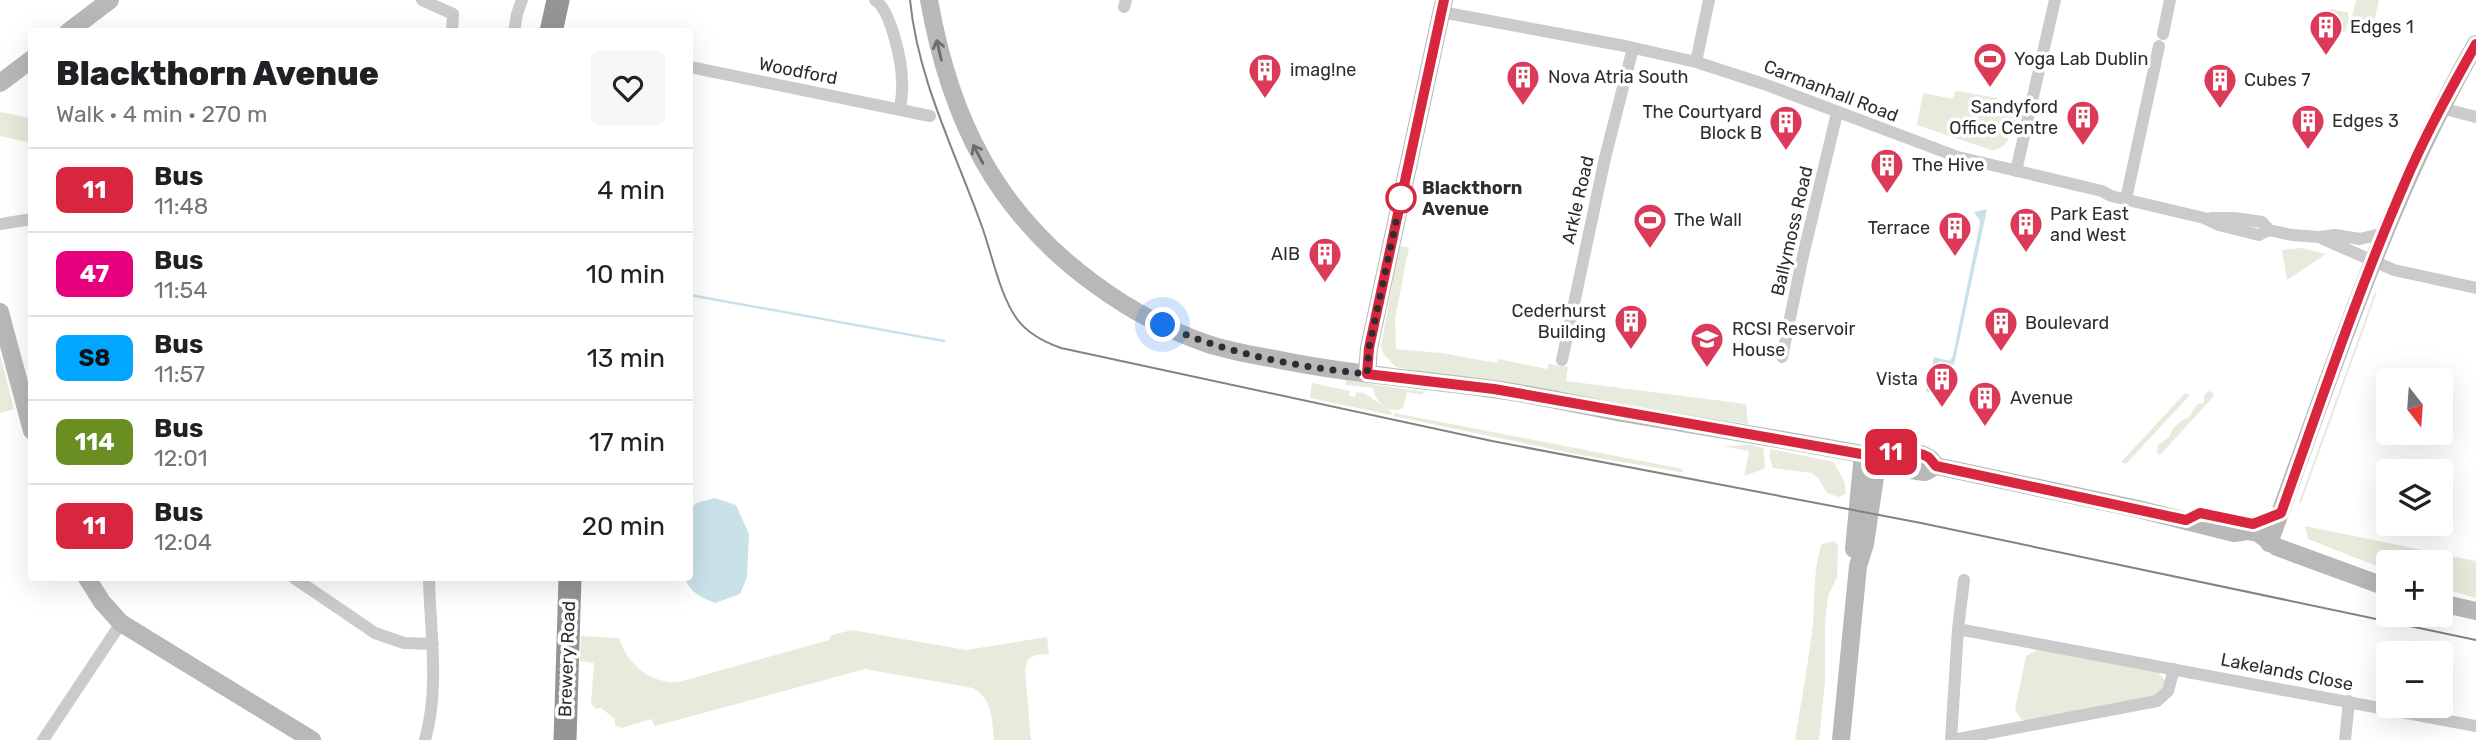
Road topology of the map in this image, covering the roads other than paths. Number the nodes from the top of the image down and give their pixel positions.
1 (110, 0) edge
2 (422, 0) edge
3 (522, 0) edge
4 (558, 0) edge
5 (874, 0) edge
6 (929, 0) edge
7 (1709, 0) edge
8 (2055, 0) edge
9 (2170, 0) edge
10 (1443, 6) edge
11 (73, 28) edge
12 (452, 28) edge
13 (515, 28) edge
14 (552, 28) edge
15 (2476, 44) edge
16 (1633, 48) junction
17 (28, 62) edge
18 (1696, 62) junction
19 (693, 68) edge
20 (0, 83) edge
21 (2441, 107) junction
22 (900, 109) junction
23 (1837, 113) junction
24 (930, 116) dead end
25 (2476, 117) edge
26 (2016, 171) junction
27 (2126, 199) junction
28 (28, 220) edge
29 (0, 224) edge
30 (2384, 233) junction
31 (2319, 237) junction
32 (2372, 261) junction
33 (2476, 288) edge
34 (0, 312) edge
35 (1782, 357) dead end
36 (1562, 360) dead end
37 (1367, 374) junction
38 (28, 415) edge
39 (1871, 455) junction
40 (2281, 513) junction
41 (2186, 520) junction
42 (2269, 543) junction
43 (2292, 552) junction
44 (1964, 580) dead end
45 (89, 581) edge
46 (298, 581) edge
47 (429, 581) edge
48 (570, 581) edge
49 (2376, 583) edge
50 (2453, 606) edge
51 (2476, 611) edge
52 (121, 623) junction
53 (1958, 629) junction
54 (433, 643) junction
55 (2174, 668) junction
56 (2349, 701) junction
57 (2476, 726) edge
58 (49, 738) edge
59 (312, 740) edge
60 (425, 740) edge
61 (565, 740) edge
62 (1841, 740) edge
63 (1952, 740) edge
64 (2345, 740) edge

1 - 11 street
2 - 12 street
3 - 13 street
4 - 14 highway
5 - 22 street
37 -> 6 street
7 - 18 street
8 - 26 street
9 - 27 street
10 - 16 street, Carmanhall Road
10 - 37 street
15 - 21 street
16 - 18 street, Carmanhall Road
16 - 36 street, Arkle Road
17 - 20 street
18 - 23 street, Carmanhall Road
19 - 22 street, Woodford
21 - 25 street
21 - 30 street
22 - 24 street, Woodford
23 - 26 street, Carmanhall Road
23 - 35 street, Ballymoss Road
26 - 27 street, Carmanhall Road
27 - 31 street, Carmanhall Road
28 - 29 street
30 - 31 street, Carmanhall Road
30 - 32 street
31 - 32 street, Carmanhall Road
32 - 33 street, Carmanhall Road
32 - 40 street
34 - 38 street
37 - 39 street
39 - 41 street
39 - 62 street
40 - 41 street
40 - 42 street
40 - 43 street
41 - 42 street
42 - 43 street
43 - 49 street
44 - 53 street
45 - 52 street
46 - 54 street
47 - 54 street
48 - 61 highway, Brewery Road
50 - 51 street
52 - 58 street
52 - 59 street
53 - 55 street, Lakelands Close
53 - 63 street
54 - 60 street
55 - 56 street, Lakelands Close
55 - 63 street
56 - 57 street, Lakelands Close
56 - 64 street

